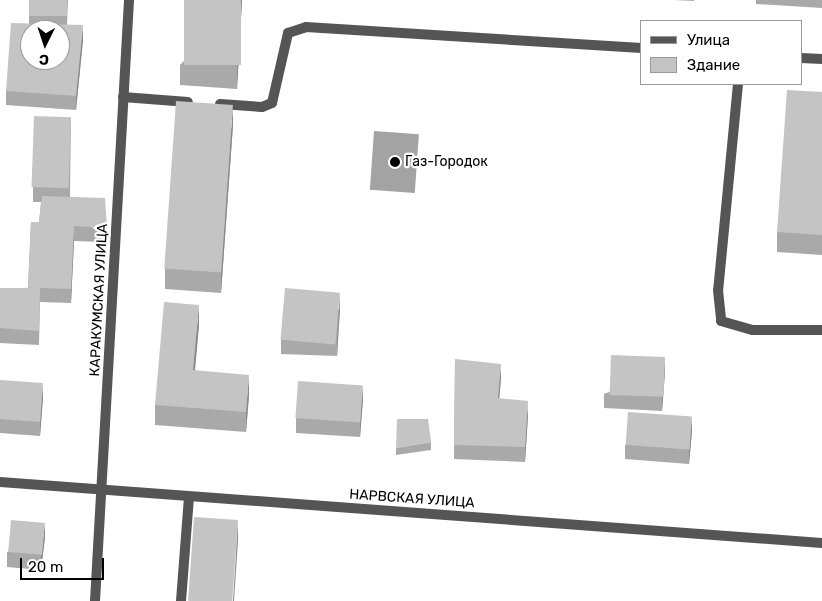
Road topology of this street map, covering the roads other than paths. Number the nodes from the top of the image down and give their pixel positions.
1 (129, 0) edge
2 (640, 48) edge
3 (802, 58) edge
4 (822, 59) edge
5 (738, 85) edge
6 (124, 98) junction
7 (822, 330) edge
8 (0, 482) edge
9 (102, 490) junction
10 (189, 496) junction
11 (822, 543) edge
12 (95, 601) edge
13 (181, 601) edge

1 - 6 street, КАРАКУМСКАЯ УЛИЦА
2 - 6 street
3 - 4 street
5 - 7 street
6 - 9 street, КАРАКУМСКАЯ УЛИЦА
8 - 9 street, НАРВСКАЯ УЛИЦА
9 - 10 street, НАРВСКАЯ УЛИЦА
9 - 12 street, КАРАКУМСКАЯ УЛИЦА
10 - 11 street, НАРВСКАЯ УЛИЦА
10 - 13 street

